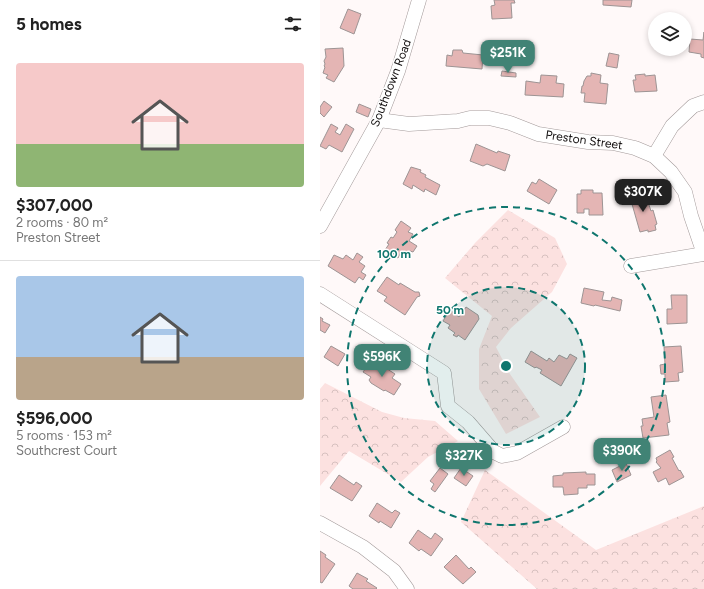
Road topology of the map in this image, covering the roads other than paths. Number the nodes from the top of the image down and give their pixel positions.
1 (419, 0) edge
2 (704, 102) edge
3 (379, 120) junction
4 (654, 156) junction
5 (320, 226) edge
6 (704, 254) edge
7 (630, 266) dead end
8 (320, 294) edge
9 (563, 427) dead end
10 (320, 523) edge
11 (407, 589) edge

1 - 3 street, Southdown Road
2 - 4 street
3 - 4 street, Preston Street
3 - 5 street, Southdown Road
4 - 6 street, Preston Street
6 - 7 street
8 - 9 street
10 - 11 street

